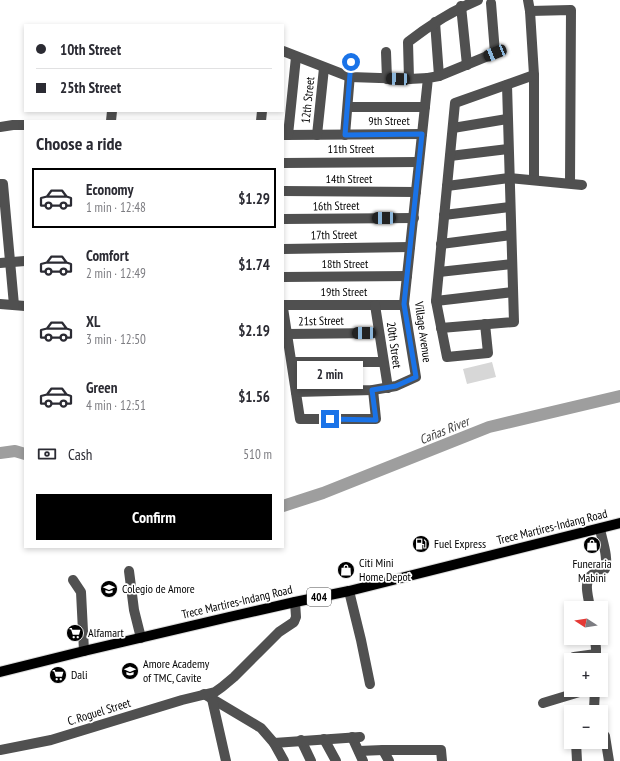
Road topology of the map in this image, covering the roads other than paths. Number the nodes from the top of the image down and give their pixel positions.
1 (478, 0) edge
2 (528, 0) edge
3 (492, 1) edge
4 (461, 6) junction
5 (530, 11) junction
6 (435, 22) junction
7 (284, 51) edge
8 (386, 52) dead end
9 (296, 57) junction
10 (351, 62) dead end
11 (467, 64) junction
12 (324, 68) junction
13 (534, 75) junction
14 (350, 77) junction
15 (434, 77) junction
16 (387, 78) junction
17 (409, 79) junction
18 (506, 85) junction
19 (348, 107) junction
20 (425, 107) junction
21 (507, 119) junction
22 (24, 125) edge
23 (0, 127) edge
24 (453, 128) junction
25 (422, 134) junction
26 (286, 135) edge
27 (317, 135) junction
28 (345, 135) junction
29 (508, 149) junction
30 (450, 156) junction
31 (419, 162) junction
32 (284, 163) edge
33 (509, 178) junction
34 (534, 179) junction
35 (570, 183) junction
36 (0, 184) edge
37 (582, 185) dead end
38 (447, 186) junction
39 (284, 191) edge
40 (416, 192) junction
41 (510, 207) junction
42 (444, 215) junction
43 (414, 218) junction
44 (284, 219) edge
45 (3, 225) edge
46 (511, 235) junction
47 (441, 244) junction
48 (410, 247) junction
49 (284, 249) edge
50 (24, 261) edge
51 (5, 262) edge
52 (512, 264) junction
53 (439, 272) junction
54 (407, 276) junction
55 (284, 277) edge
56 (513, 292) junction
57 (436, 301) junction
58 (0, 304) edge
59 (14, 305) junction
60 (375, 305) junction
61 (404, 305) junction
62 (24, 306) edge
63 (284, 307) edge
64 (284, 314) edge
65 (485, 324) junction
66 (441, 328) junction
67 (379, 333) junction
68 (287, 334) junction
69 (292, 362) junction
70 (383, 362) junction
71 (388, 388) junction
72 (372, 390) junction
73 (296, 392) junction
74 (620, 524) edge
75 (600, 529) junction
76 (129, 571) dead end
77 (74, 580) dead end
78 (349, 591) junction
79 (589, 601) edge
80 (295, 602) junction
81 (141, 638) junction
82 (84, 651) junction
83 (0, 672) edge
84 (370, 684) dead end
85 (208, 696) junction
86 (564, 697) edge
87 (543, 703) dead end
88 (324, 739) junction
89 (300, 740) junction
90 (274, 742) junction
91 (576, 749) edge
92 (607, 749) edge
93 (0, 750) edge
94 (383, 750) junction
95 (359, 751) junction
96 (226, 761) edge
97 (284, 761) edge
98 (311, 761) edge
99 (336, 761) edge
100 (363, 761) edge
101 (389, 761) edge
102 (442, 761) edge
103 (576, 761) edge
104 (608, 761) edge

1 - 4 street
2 - 5 street
3 - 11 street
4 - 6 street
4 - 11 street
5 - 13 street
5 - 35 street
6 - 15 street, Village Avenue
6 - 17 street
7 - 9 street
8 - 16 street
9 - 12 street
9 - 26 street
10 - 14 street
11 - 15 street
12 - 14 street
12 - 27 street, 12th Street
13 - 18 street
13 - 34 street
14 - 16 street
14 - 19 street
15 - 17 street
15 - 20 street, Village Avenue
16 - 17 street
18 - 21 street
18 - 24 street
19 - 20 street
19 - 28 street
20 - 25 street, Village Avenue
21 - 24 street
21 - 29 street
22 - 23 street
24 - 30 street
25 - 28 street, 9th Street
25 - 31 street, Village Avenue
26 - 27 street, 9th Street
27 - 28 street, 9th Street
29 - 30 street
29 - 33 street
30 - 38 street
31 - 32 street, 11th Street
31 - 40 street, Village Avenue
33 - 34 street
33 - 38 street
33 - 41 street
34 - 35 street
35 - 37 street
36 - 45 street
38 - 42 street
39 - 40 street, 14th Street
40 - 43 street, Village Avenue
41 - 42 street
41 - 46 street
42 - 47 street
43 - 44 street, 16th Street
43 - 48 street, Village Avenue
45 - 51 street
46 - 47 street
46 - 52 street
47 - 53 street
48 - 49 street, 17th Street
48 - 54 street, Village Avenue
50 - 51 street
51 - 59 street
52 - 53 street
52 - 56 street
53 - 57 street
54 - 55 street, 18th Street
54 - 61 street, Village Avenue
56 - 57 street
56 - 65 street
57 - 66 street
58 - 59 street
59 - 62 street
60 - 61 street, 19th Street
60 - 63 street, 19th Street
60 - 67 street, 20th Street
61 - 71 street, Village Avenue
64 - 68 street
65 - 66 street
65 - 66 street
67 - 68 street, 21st Street
67 - 70 street, 20th Street
68 - 69 street
69 - 70 street
69 - 73 street
70 - 71 street, 20th Street
71 - 72 street
72 - 73 street
72 - 73 street
74 - 75 main road, Trece Martires-Indang Road / 404
75 - 78 main road, Trece Martires-Indang Road / 404
75 - 79 street
76 - 81 street
77 - 82 street
78 - 80 main road, Trece Martires-Indang Road / 404
78 - 84 street
80 - 81 main road, Trece Martires-Indang Road / 404
80 - 85 street, C. Roguel Street
81 - 82 main road, Trece Martires-Indang Road / 404
82 - 83 main road, Trece Martires-Indang Road / 404
85 - 90 street
85 - 93 street, C. Roguel Street
85 - 96 street
86 - 87 street
88 - 89 street
88 - 95 street
88 - 99 street
89 - 90 street
89 - 98 street
90 - 97 street
91 - 103 street
92 - 104 street
94 - 95 street
94 - 101 street
94 - 102 street
95 - 100 street

